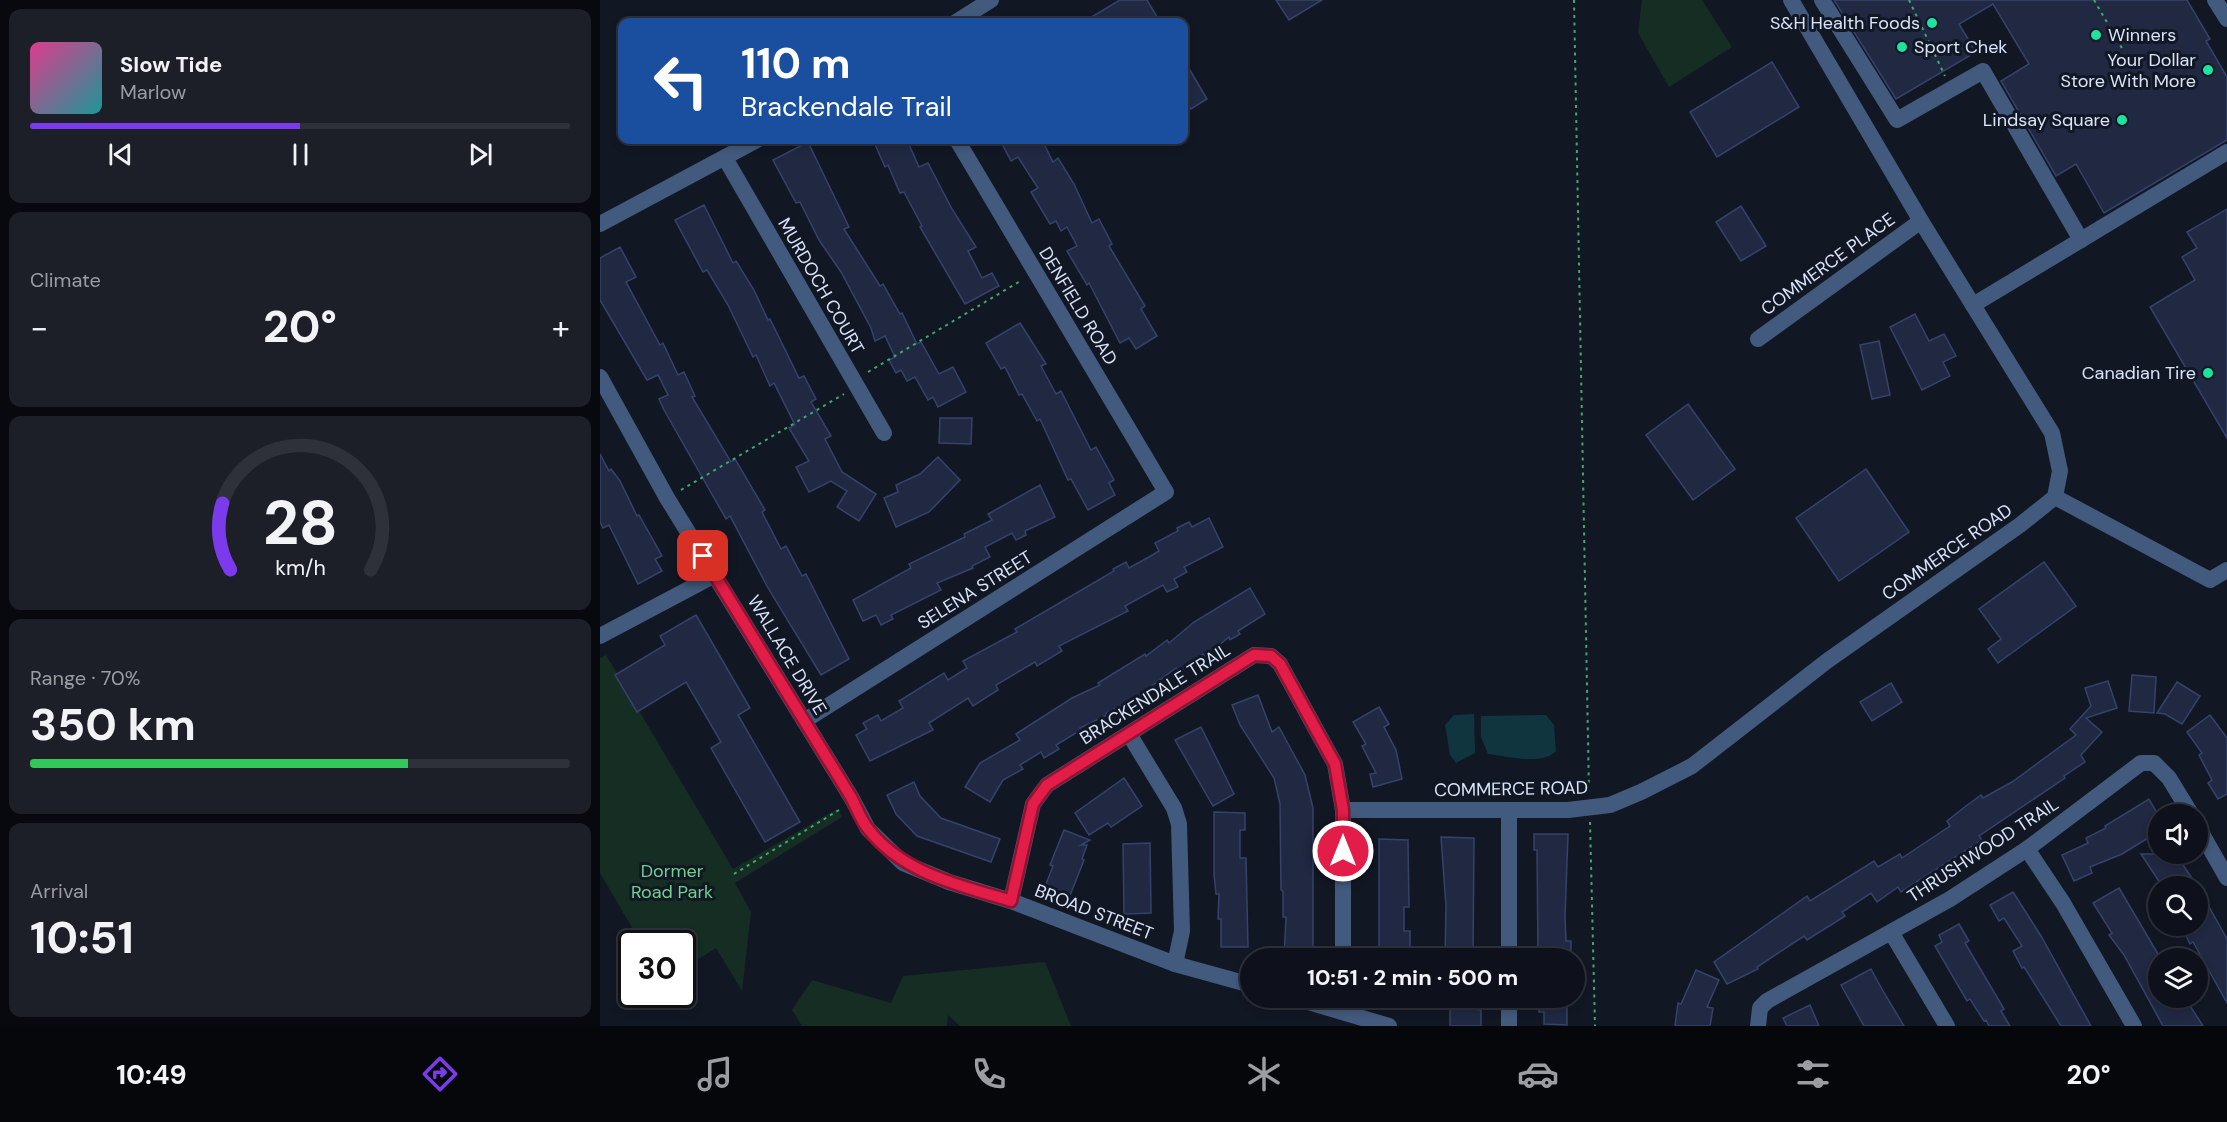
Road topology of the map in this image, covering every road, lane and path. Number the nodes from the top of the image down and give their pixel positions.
1 (991, 0) edge
2 (1574, 0) edge
3 (1791, 0) edge
4 (1822, 0) edge
5 (1909, 0) edge
6 (2094, 0) edge
7 (2215, 0) edge
8 (962, 18) edge
9 (2227, 19) edge
10 (2123, 50) dead end
11 (1943, 72) dead end
12 (750, 144) edge
13 (959, 144) edge
14 (2227, 152) edge
15 (725, 158) junction
16 (1921, 221) junction
17 (600, 224) edge
18 (2081, 240) junction
19 (1973, 305) junction
20 (1758, 339) dead end
21 (600, 377) edge
22 (884, 433) dead end
23 (1166, 492) joint
24 (2055, 497) junction
25 (2227, 570) edge
26 (715, 575) junction
27 (600, 636) edge
28 (804, 721) junction
29 (1129, 734) junction
30 (851, 797) junction
31 (2185, 804) edge
32 (1590, 808) junction
33 (1343, 810) junction
34 (1509, 811) junction
35 (2208, 844) edge
36 (2027, 849) junction
37 (734, 874) dead end
38 (2227, 878) edge
39 (1011, 901) junction
40 (1891, 932) junction
41 (1343, 948) edge
42 (1509, 948) edge
43 (1175, 964) junction
44 (1240, 982) edge
45 (1350, 1008) edge
46 (1509, 1008) edge
47 (1389, 1026) edge
48 (1509, 1026) edge
49 (1595, 1026) edge
50 (1758, 1026) edge
51 (1947, 1026) edge
52 (2134, 1026) edge

1 - 8 street
2 - 32 path
3 - 16 street
4 - 18 street
5 - 11 path
6 - 10 path
7 - 9 street
12 - 15 street
13 - 23 street, DENFIELD ROAD
14 - 18 street
15 - 17 street
15 - 22 street, MURDOCH COURT
16 - 19 street
16 - 20 street, COMMERCE PLACE
18 - 19 street
19 - 24 street
21 - 26 street, WALLACE DRIVE
23 - 28 street, SELENA STREET
24 - 25 street
24 - 32 street, COMMERCE ROAD
26 - 27 street
26 - 28 street, WALLACE DRIVE
28 - 30 street, WALLACE DRIVE
29 - 33 street, BRACKENDALE TRAIL
29 - 39 street, BRACKENDALE TRAIL
29 - 43 street
30 - 37 path
30 - 39 street, BROAD STREET
31 - 36 street, THRUSHWOOD TRAIL
32 - 34 street, COMMERCE ROAD
32 - 49 path
33 - 34 street, COMMERCE ROAD
33 - 41 street, BRACKENDALE TRAIL
34 - 42 street
35 - 38 street
36 - 40 street, THRUSHWOOD TRAIL
36 - 52 street
39 - 43 street, BROAD STREET
40 - 50 street, THRUSHWOOD TRAIL
40 - 51 street
43 - 44 street, BROAD STREET
45 - 47 street
46 - 48 street

